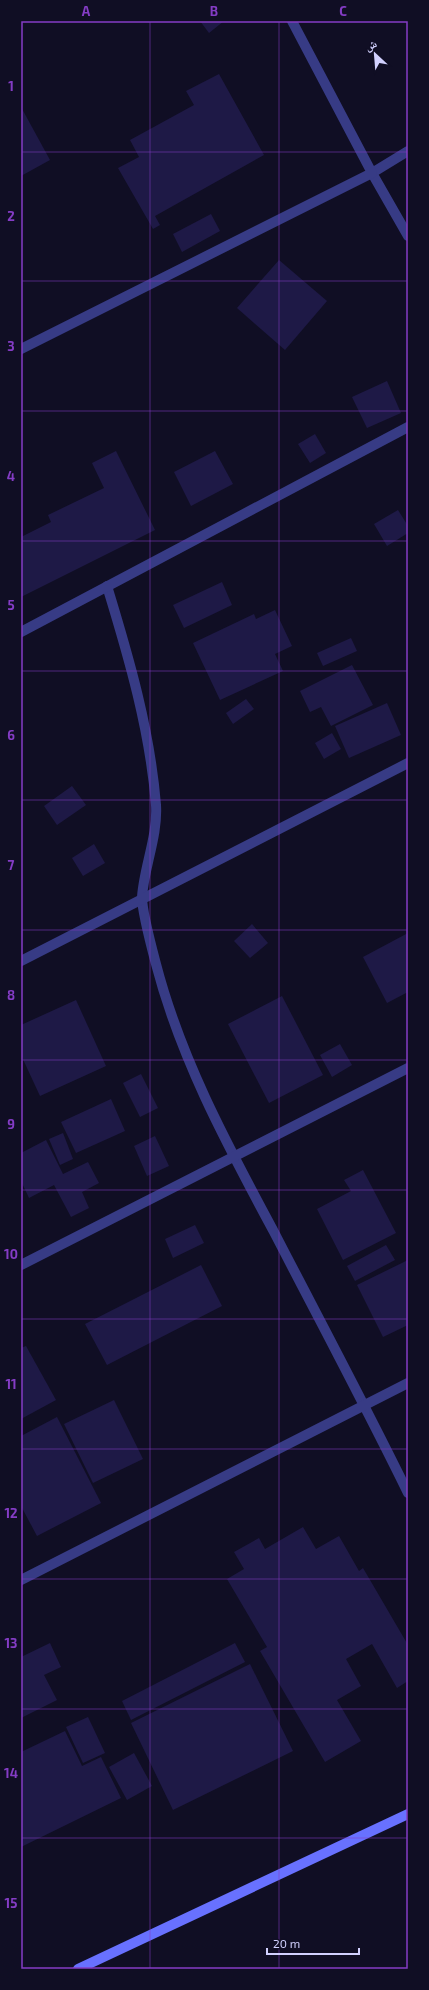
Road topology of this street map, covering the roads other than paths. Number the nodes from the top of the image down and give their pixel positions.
1 (292, 21) edge
2 (408, 151) edge
3 (372, 173) junction
4 (408, 236) edge
5 (21, 349) edge
6 (408, 427) edge
7 (107, 586) junction
8 (21, 632) edge
9 (408, 763) edge
10 (142, 899) junction
11 (21, 961) edge
12 (408, 1068) edge
13 (234, 1157) junction
14 (21, 1265) edge
15 (408, 1383) edge
16 (365, 1405) junction
17 (408, 1493) edge
18 (21, 1580) edge
19 (408, 1814) edge
20 (78, 1969) edge

1 - 3 street
2 - 3 street
3 - 4 street
3 - 5 street
6 - 7 street
7 - 8 street
7 - 10 street
9 - 10 street
10 - 11 street
10 - 13 street
12 - 13 street
13 - 14 street
13 - 16 street
15 - 16 street
16 - 17 street
16 - 18 street
19 - 20 street

